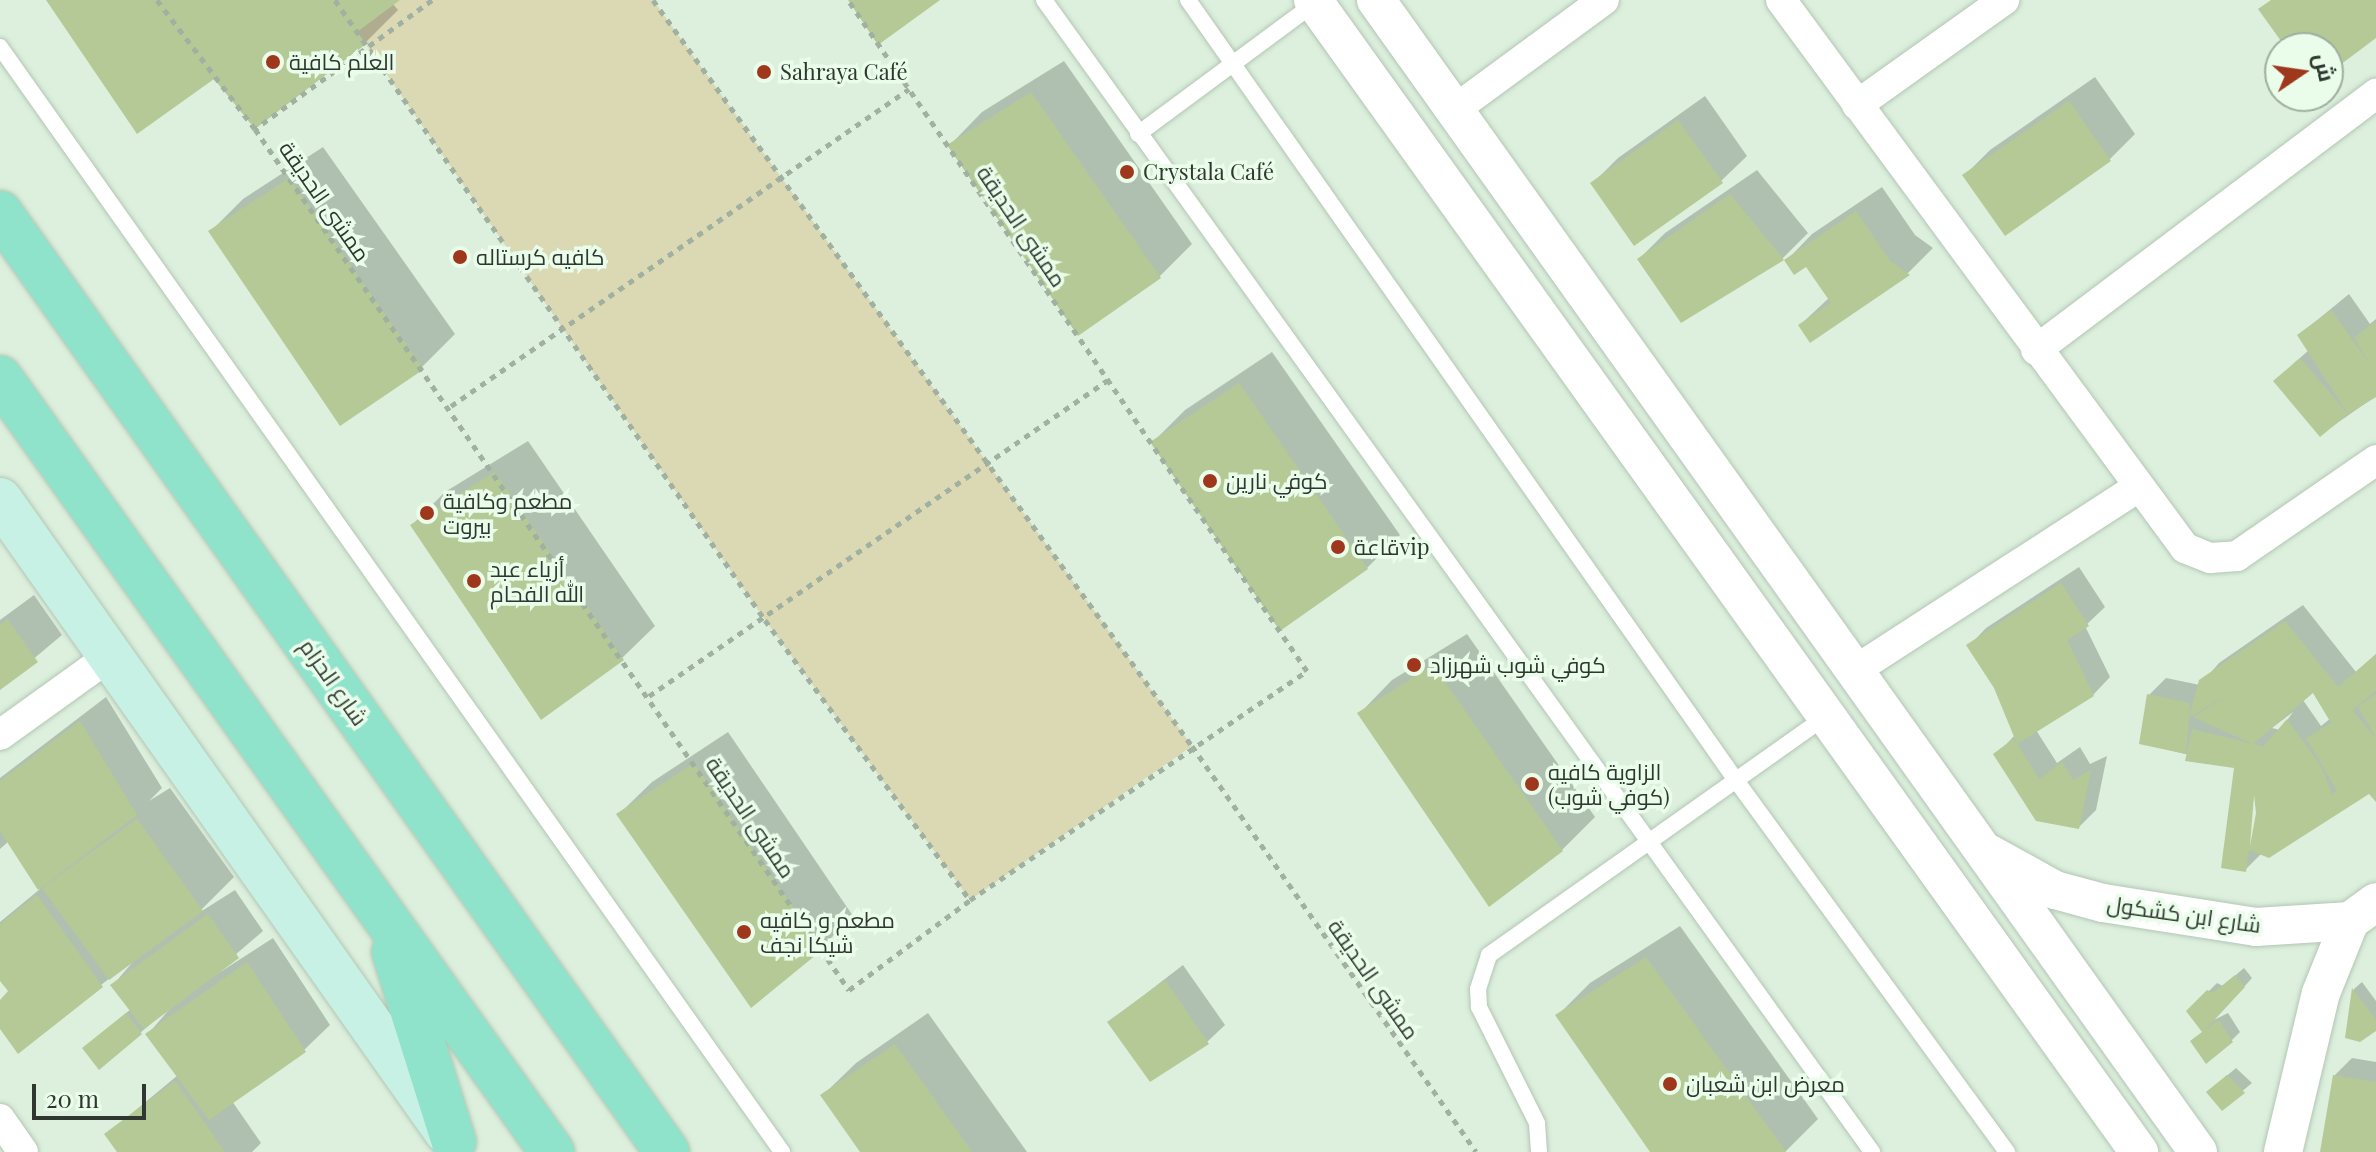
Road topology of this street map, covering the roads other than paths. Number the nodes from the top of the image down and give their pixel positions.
1 (1044, 0) edge
2 (1188, 0) edge
3 (1376, 0) edge
4 (1604, 0) edge
5 (1781, 0) edge
6 (2004, 0) edge
7 (1314, 2) edge
8 (0, 47) edge
9 (1233, 64) junction
10 (2376, 94) edge
11 (1857, 105) junction
12 (1454, 110) junction
13 (1138, 134) junction
14 (0, 213) edge
15 (0, 265) edge
16 (45, 276) junction
17 (1618, 342) junction
18 (2036, 350) junction
19 (1578, 370) junction
20 (0, 378) edge
21 (2376, 460) edge
22 (2138, 487) junction
23 (0, 500) edge
24 (110, 656) junction
25 (1854, 671) junction
26 (1826, 716) junction
27 (0, 735) edge
28 (1735, 779) junction
29 (1647, 840) junction
30 (1981, 850) junction
31 (2363, 912) edge
32 (383, 915) junction
33 (0, 1119) edge
34 (458, 1147) edge
35 (23, 1152) edge
36 (552, 1152) edge
37 (667, 1152) edge
38 (782, 1152) edge
39 (1539, 1152) edge
40 (1872, 1152) edge
41 (2007, 1152) edge
42 (2139, 1152) edge
43 (2198, 1152) edge
44 (2283, 1152) edge

1 - 13 lane
2 - 9 lane
3 - 12 street
4 - 12 street
5 - 11 street
6 - 11 street
7 - 9 lane
7 - 19 street
8 - 38 lane
9 - 13 lane
9 - 28 lane
10 - 18 street
11 - 18 street
12 - 17 street
13 - 29 lane
14 - 16 main road, شارع الحزام
15 - 16 main road
16 - 37 main road, شارع الحزام
17 - 19 street
17 - 25 street
18 - 22 street
19 - 26 street
20 - 32 main road
21 - 22 street
22 - 25 street
23 - 24 main road
24 - 27 street
24 - 34 main road
25 - 30 street
26 - 28 lane
26 - 42 street
28 - 29 lane
28 - 41 lane
29 - 39 lane
29 - 40 lane
30 - 31 street, شارع ابن كشكول
30 - 43 street
31 - 44 street, شارع ابن كشكول
32 - 34 main road
32 - 36 main road
33 - 35 street

